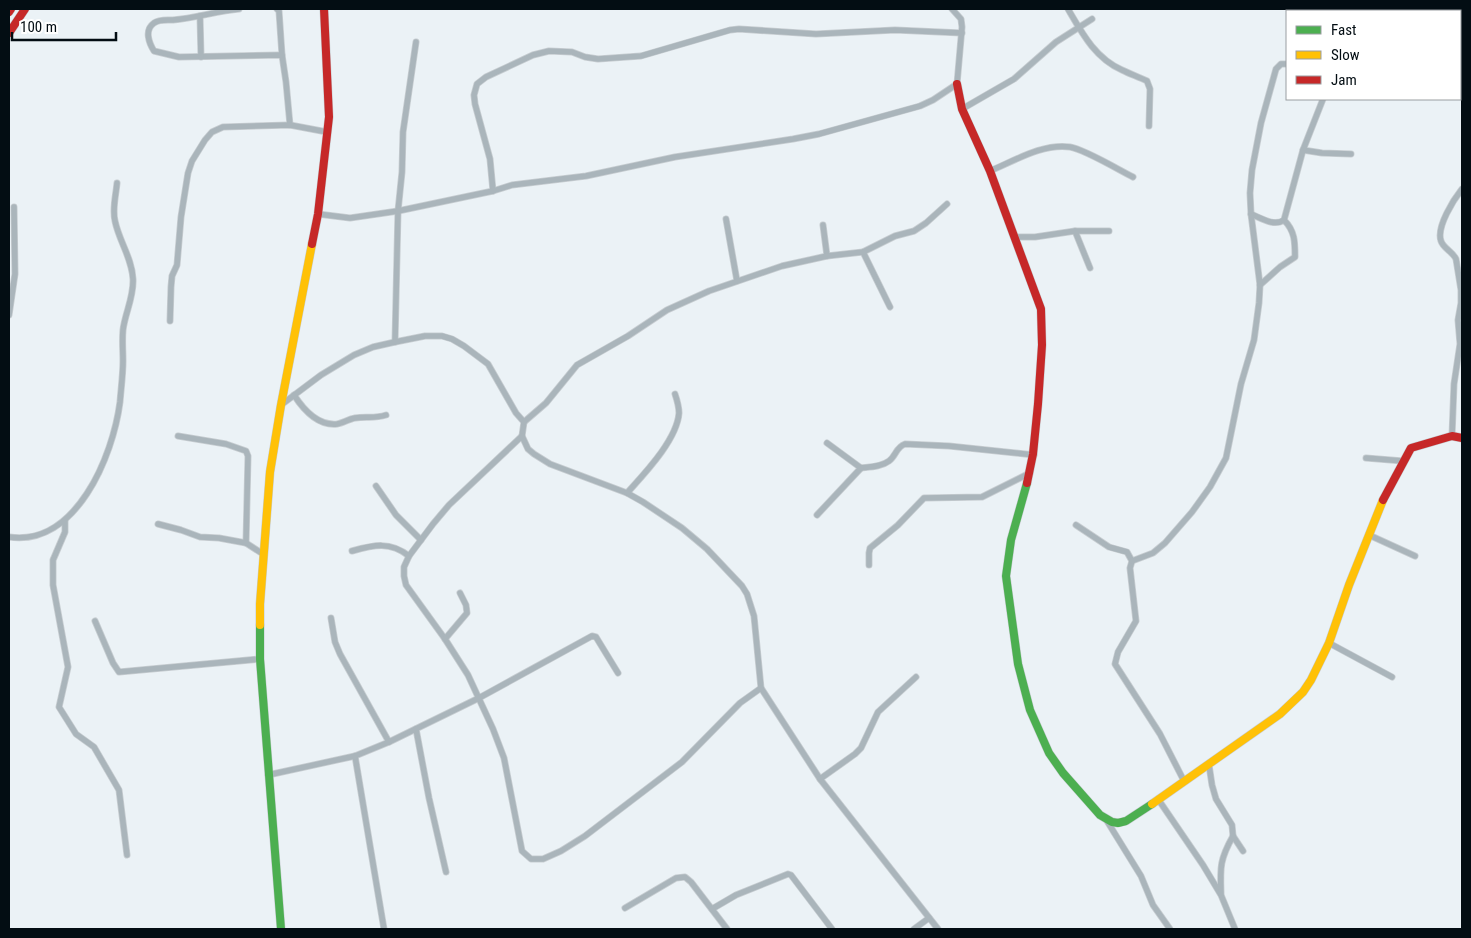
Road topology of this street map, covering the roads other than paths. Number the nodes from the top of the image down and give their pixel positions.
1 (11, 9) edge
2 (25, 9) edge
3 (239, 9) edge
4 (277, 9) edge
5 (952, 9) edge
6 (1068, 9) edge
7 (323, 10) edge
8 (9, 12) edge
9 (200, 16) junction
10 (1092, 19) dead end
11 (1078, 27) junction
12 (9, 33) edge
13 (962, 33) junction
14 (416, 42) dead end
15 (282, 55) junction
16 (201, 57) junction
17 (1286, 64) edge
18 (957, 84) junction
19 (1323, 100) edge
20 (962, 108) junction
21 (290, 125) junction
22 (1149, 126) dead end
23 (327, 132) junction
24 (1303, 150) junction
25 (1351, 154) dead end
26 (990, 171) junction
27 (1132, 177) dead end
28 (117, 183) dead end
29 (1462, 189) edge
30 (492, 191) junction
31 (947, 204) dead end
32 (14, 207) dead end
33 (398, 210) junction
34 (318, 214) junction
35 (1251, 214) junction
36 (726, 219) dead end
37 (1284, 220) junction
38 (823, 225) dead end
39 (1075, 231) junction
40 (1109, 232) dead end
41 (1015, 237) junction
42 (863, 252) junction
43 (827, 256) junction
44 (1459, 259) edge
45 (1090, 268) dead end
46 (736, 281) junction
47 (1260, 285) junction
48 (890, 307) dead end
49 (9, 315) edge
50 (170, 320) dead end
51 (395, 342) junction
52 (675, 394) dead end
53 (294, 395) junction
54 (281, 405) junction
55 (386, 415) dead end
56 (524, 422) junction
57 (178, 436) dead end
58 (522, 436) junction
59 (1452, 436) junction
60 (1462, 438) edge
61 (827, 443) dead end
62 (1034, 455) junction
63 (1366, 458) dead end
64 (1403, 461) junction
65 (861, 468) junction
66 (1030, 473) junction
67 (376, 486) dead end
68 (627, 493) junction
69 (817, 515) dead end
70 (65, 521) junction
71 (158, 524) dead end
72 (1076, 525) dead end
73 (1369, 535) junction
74 (9, 537) edge
75 (421, 540) junction
76 (246, 543) junction
77 (352, 551) dead end
78 (263, 554) junction
79 (409, 556) junction
80 (1415, 556) dead end
81 (1132, 561) junction
82 (869, 565) dead end
83 (460, 593) dead end
84 (330, 618) dead end
85 (95, 621) dead end
86 (445, 639) junction
87 (1329, 643) junction
88 (260, 659) junction
89 (618, 673) dead end
90 (916, 677) dead end
91 (1392, 678) dead end
92 (761, 688) junction
93 (478, 698) junction
94 (416, 729) junction
95 (388, 742) junction
96 (355, 756) junction
97 (1209, 765) junction
98 (268, 775) junction
99 (820, 779) junction
100 (1184, 781) junction
101 (1158, 799) junction
102 (1107, 821) junction
103 (1233, 836) junction
104 (1243, 850) dead end
105 (127, 855) dead end
106 (446, 872) dead end
107 (1221, 895) junction
108 (625, 908) dead end
109 (712, 909) junction
110 (929, 918) junction
111 (281, 929) edge
112 (384, 929) edge
113 (728, 929) edge
114 (832, 929) edge
115 (914, 929) edge
116 (938, 929) edge
117 (1170, 929) edge
118 (1235, 929) edge

1 - 8 main road
2 - 12 main road
3 - 9 street
4 - 15 street
5 - 13 street
6 - 11 street
7 - 23 main road
9 - 16 street
9 - 16 street
10 - 11 street
11 - 20 street
11 - 22 street
13 - 18 street
13 - 30 street
14 - 33 street
15 - 16 street
15 - 21 street
17 - 35 street
18 - 20 main road
18 - 30 street
19 - 24 street
20 - 26 main road
21 - 23 street
21 - 50 street
23 - 34 main road
24 - 25 street
24 - 37 street
26 - 27 street
26 - 41 main road
28 - 70 street
29 - 44 street
30 - 33 street
31 - 42 street
32 - 49 street
33 - 34 street
33 - 51 street
34 - 54 main road
35 - 37 street
35 - 47 street
36 - 46 street
37 - 47 street
38 - 43 street
39 - 40 street
39 - 41 street
39 - 45 street
41 - 62 main road
42 - 43 street
42 - 48 street
43 - 46 street
44 - 59 street
46 - 56 street
47 - 81 street
51 - 53 street
51 - 56 street
52 - 68 street
53 - 54 street
53 - 55 street
54 - 78 main road
56 - 58 street
57 - 76 street
58 - 68 street
58 - 75 street
59 - 60 main road
59 - 64 main road
61 - 65 street
62 - 65 street
62 - 66 main road
63 - 64 street
64 - 73 main road
65 - 69 street
66 - 82 street
66 - 102 main road
67 - 75 street
68 - 92 street
70 - 74 street
70 - 105 street
71 - 76 street
72 - 81 street
73 - 80 street
73 - 87 main road
75 - 79 street
76 - 78 street
77 - 79 street
78 - 88 main road
79 - 86 street
81 - 100 street
83 - 86 street
84 - 95 street
85 - 88 street
86 - 93 street
87 - 91 street
87 - 97 main road
88 - 98 main road
89 - 93 street
90 - 99 street
92 - 93 street
92 - 99 street
93 - 94 street
94 - 95 street
94 - 106 street
95 - 96 street
96 - 98 street
96 - 112 street
97 - 100 main road
97 - 103 street
98 - 111 main road
99 - 110 street
100 - 101 main road
101 - 102 main road
101 - 107 street
102 - 117 street
103 - 104 street
103 - 107 street
107 - 118 street
108 - 109 street
109 - 113 street
109 - 114 street
110 - 115 street
110 - 116 street

